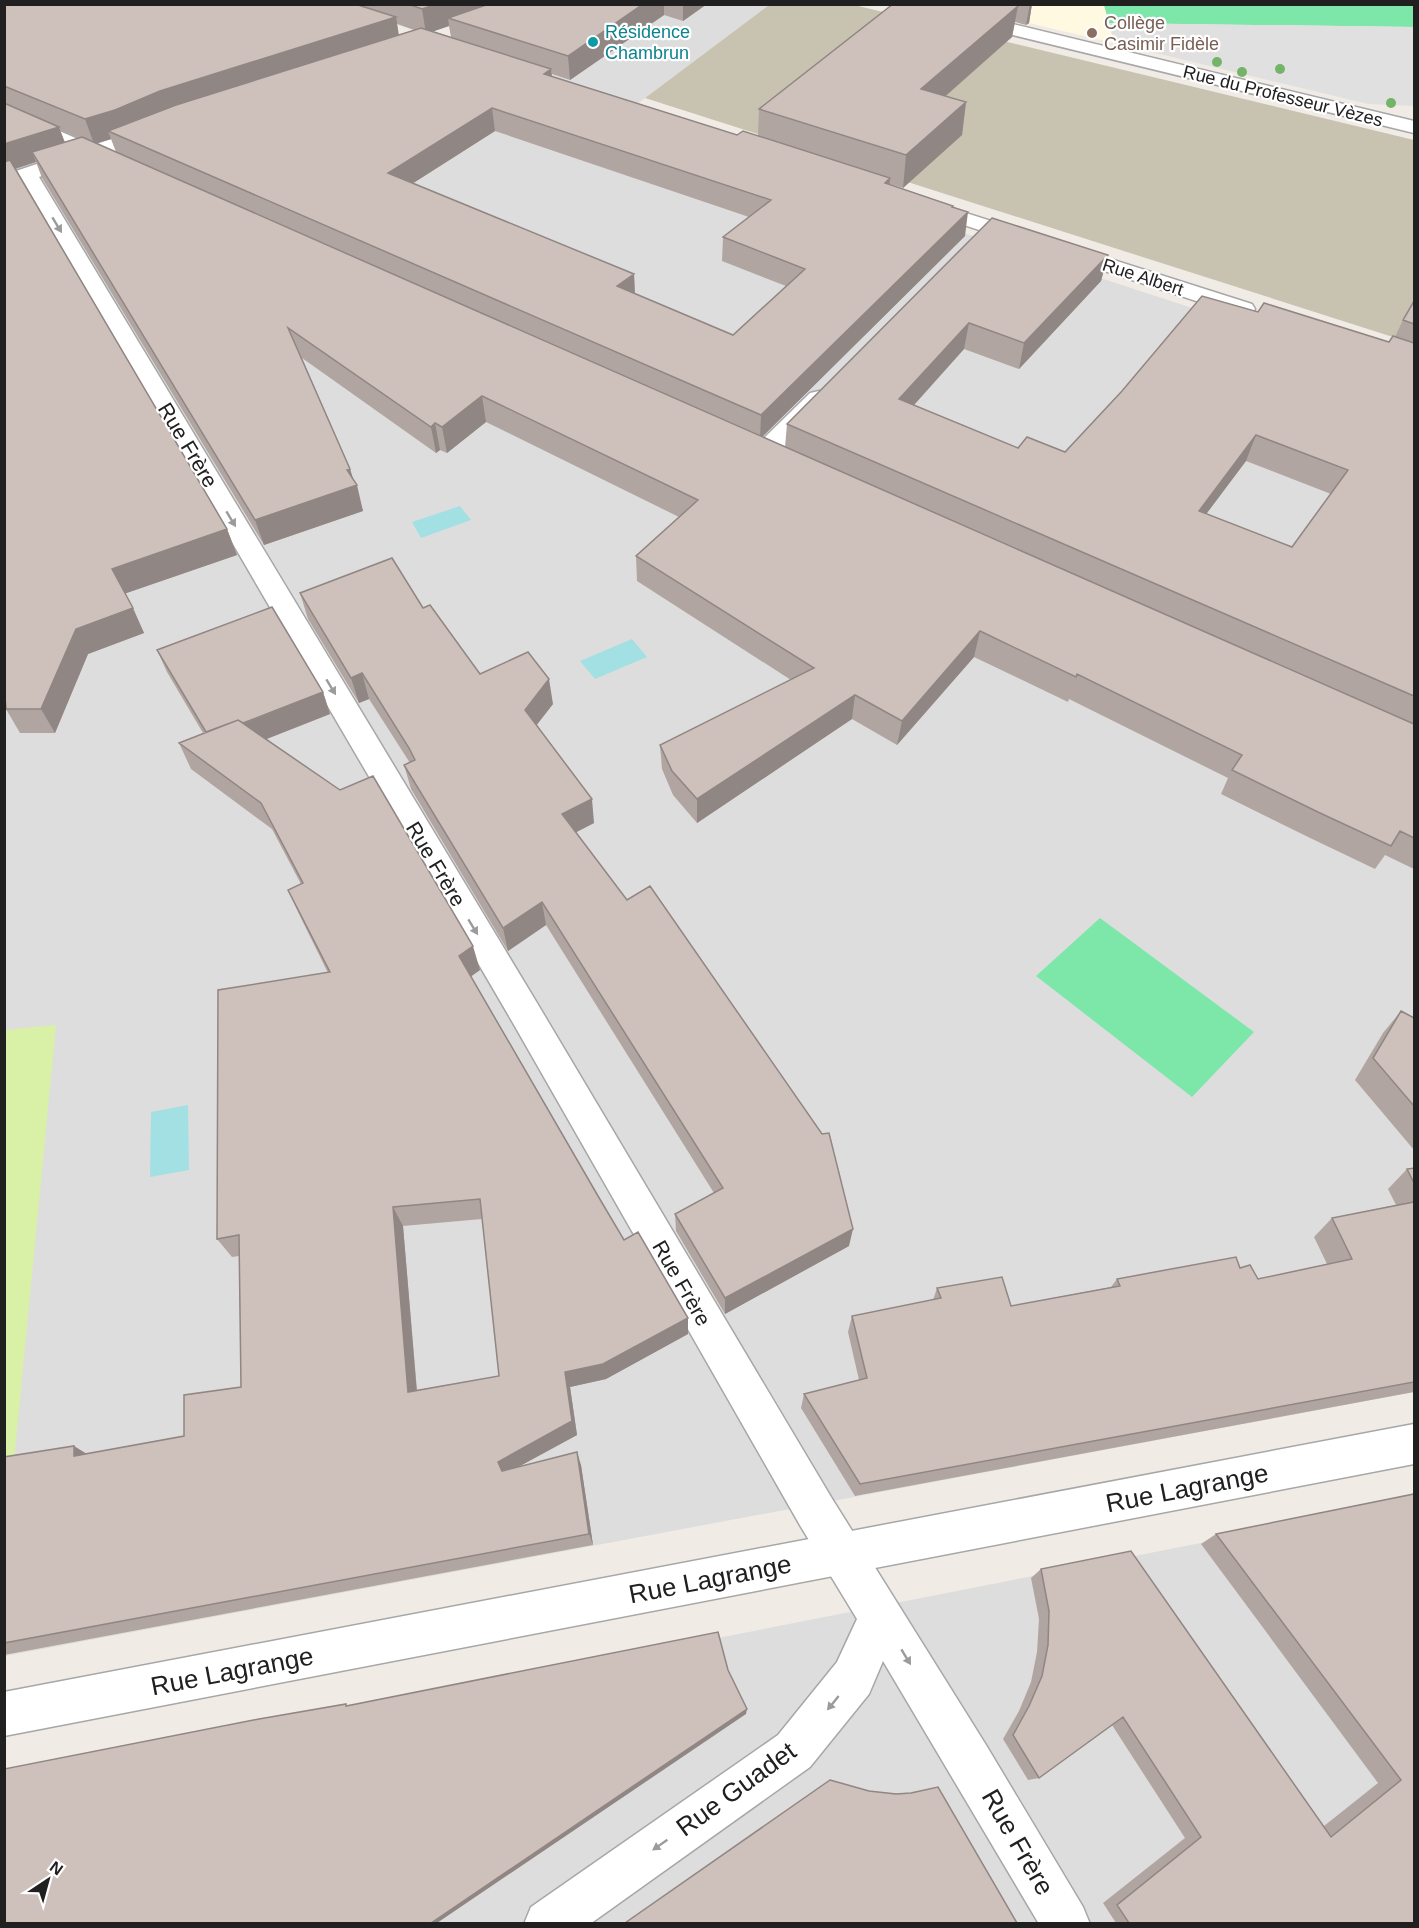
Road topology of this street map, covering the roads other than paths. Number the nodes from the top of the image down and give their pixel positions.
1 (906, 4) edge
2 (4, 113) edge
3 (175, 122) edge
4 (1414, 127) edge
5 (94, 153) junction
6 (134, 171) edge
7 (16, 178) edge
8 (910, 201) edge
9 (1258, 314) edge
10 (834, 383) edge
11 (766, 453) edge
12 (1414, 1444) edge
13 (842, 1554) junction
14 (881, 1616) junction
15 (4, 1714) edge
16 (548, 1923) edge
17 (1066, 1923) edge

1 - 4 street, Rue du Professeur Vèzes
2 - 5 street
3 - 5 street
5 - 6 street
5 - 7 street
7 -> 13 street, Rue Frère
8 - 9 street, Rue Albert
10 - 11 street
12 - 13 street, Rue Lagrange
13 - 14 street, Rue Frère
13 - 15 street, Rue Lagrange
14 -> 16 street, Rue Guadet
14 -> 17 street, Rue Frère

